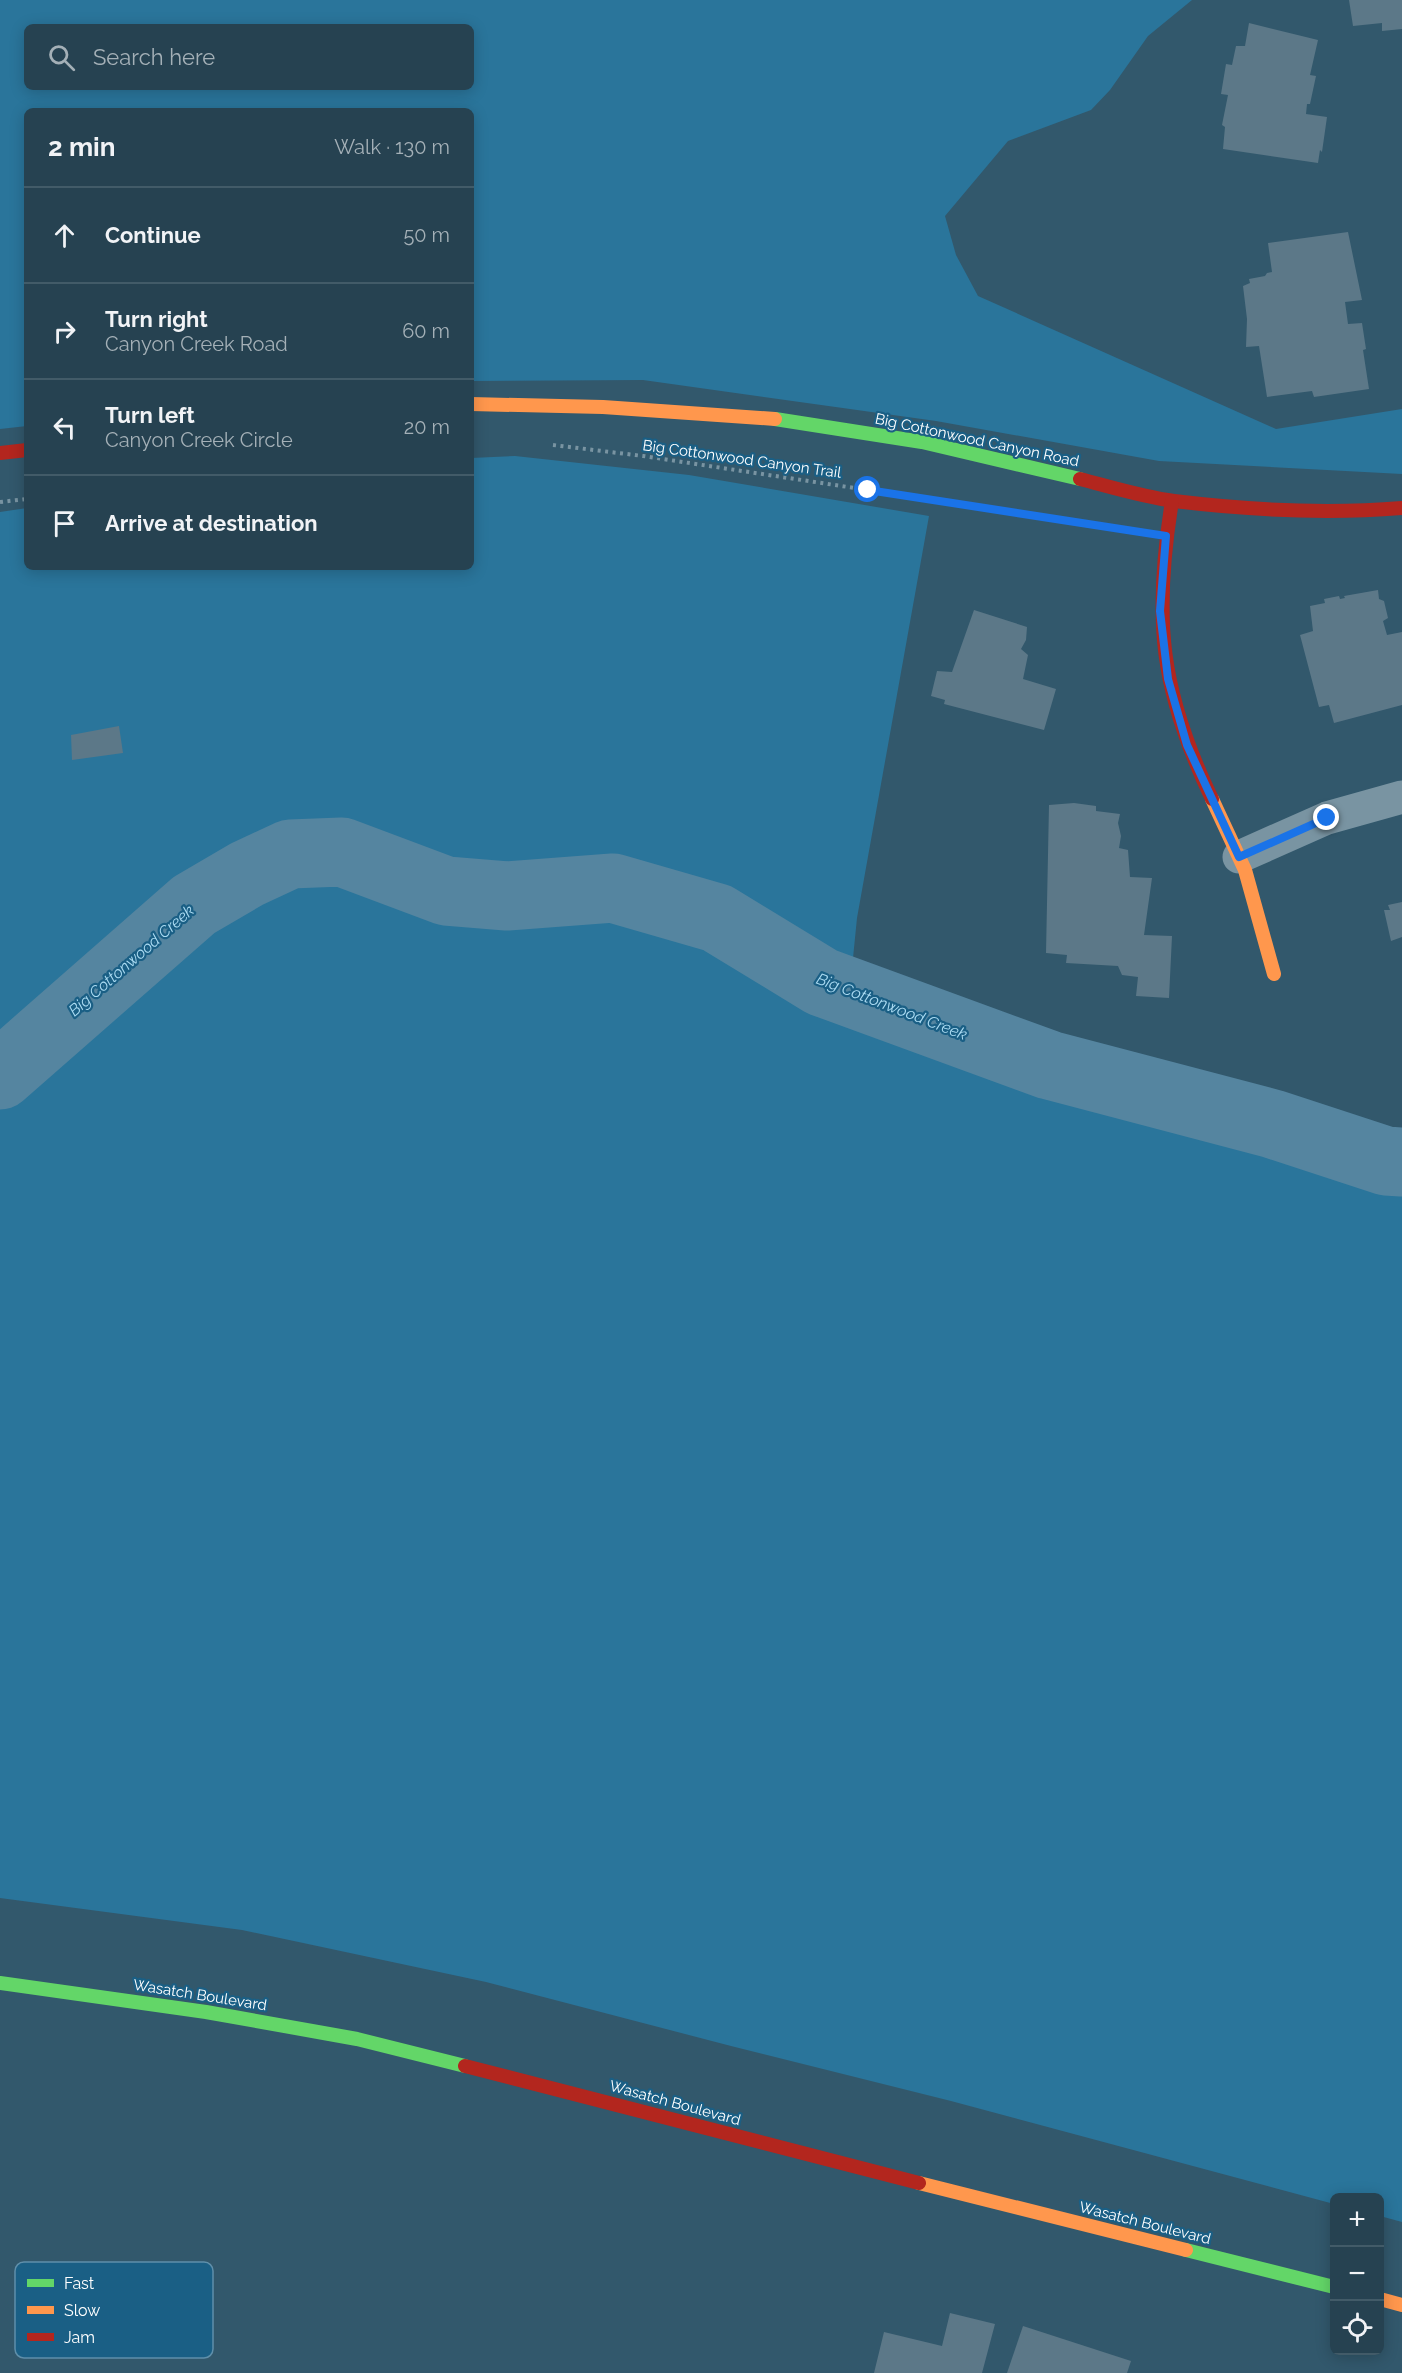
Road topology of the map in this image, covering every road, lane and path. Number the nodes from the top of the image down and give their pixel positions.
1 (474, 404) edge
2 (548, 445) dead end
3 (24, 450) edge
4 (0, 453) edge
5 (24, 499) edge
6 (0, 501) edge
7 (1172, 501) junction
8 (1402, 508) edge
9 (1112, 527) dead end
10 (1402, 797) edge
11 (1239, 857) junction
12 (1274, 974) dead end
13 (0, 1983) edge
14 (1330, 2286) edge
15 (1384, 2300) edge
16 (1402, 2305) edge

1 - 7 street, Big Cottonwood Canyon Road
2 - 9 path, Big Cottonwood Canyon Trail
3 - 4 street
5 - 6 path
7 - 8 street, Big Cottonwood Canyon Road
7 - 11 street
10 - 11 street
11 - 12 street
13 - 14 street, Wasatch Boulevard
15 - 16 street

